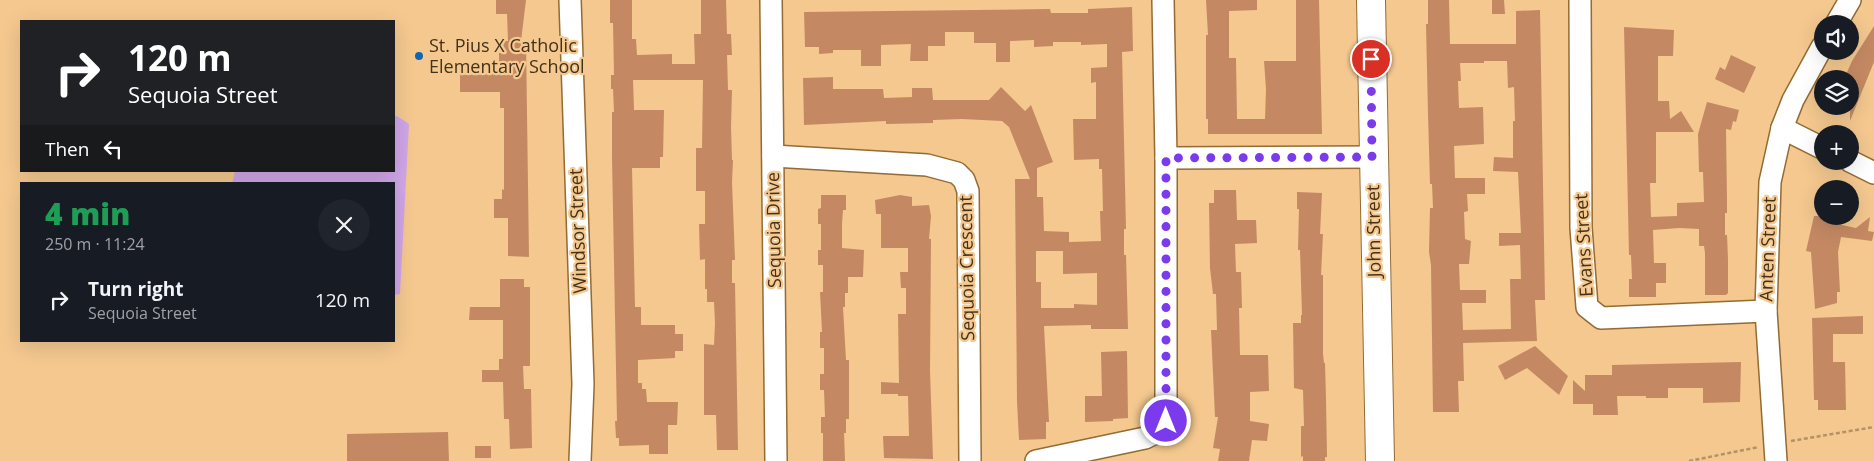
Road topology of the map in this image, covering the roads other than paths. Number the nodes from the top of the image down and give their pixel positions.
1 (570, 0) edge
2 (771, 0) edge
3 (1163, 0) edge
4 (1371, 0) edge
5 (1580, 0) edge
6 (1850, 0) edge
7 (1841, 15) edge
8 (1815, 60) edge
9 (1782, 128) junction
10 (1814, 144) edge
11 (773, 156) junction
12 (1372, 157) junction
13 (1166, 158) junction
14 (1859, 166) edge
15 (1874, 173) edge
16 (1766, 310) junction
17 (580, 461) edge
18 (776, 461) edge
19 (970, 461) edge
20 (1036, 461) edge
21 (1380, 461) edge
22 (1776, 461) edge

1 - 17 street, Windsor Street
2 - 11 street, Sequoia Drive
3 - 13 street
4 - 12 main road, John Street
5 - 16 street, Evans Street
6 - 7 street
8 - 9 street, Anten Street
9 - 10 street
9 - 16 street, Anten Street
11 - 18 street, Sequoia Drive
11 - 19 street, Sequoia Crescent
12 - 13 street
12 - 21 main road, John Street
13 - 20 street
14 - 15 street
16 - 22 street, Anten Street

